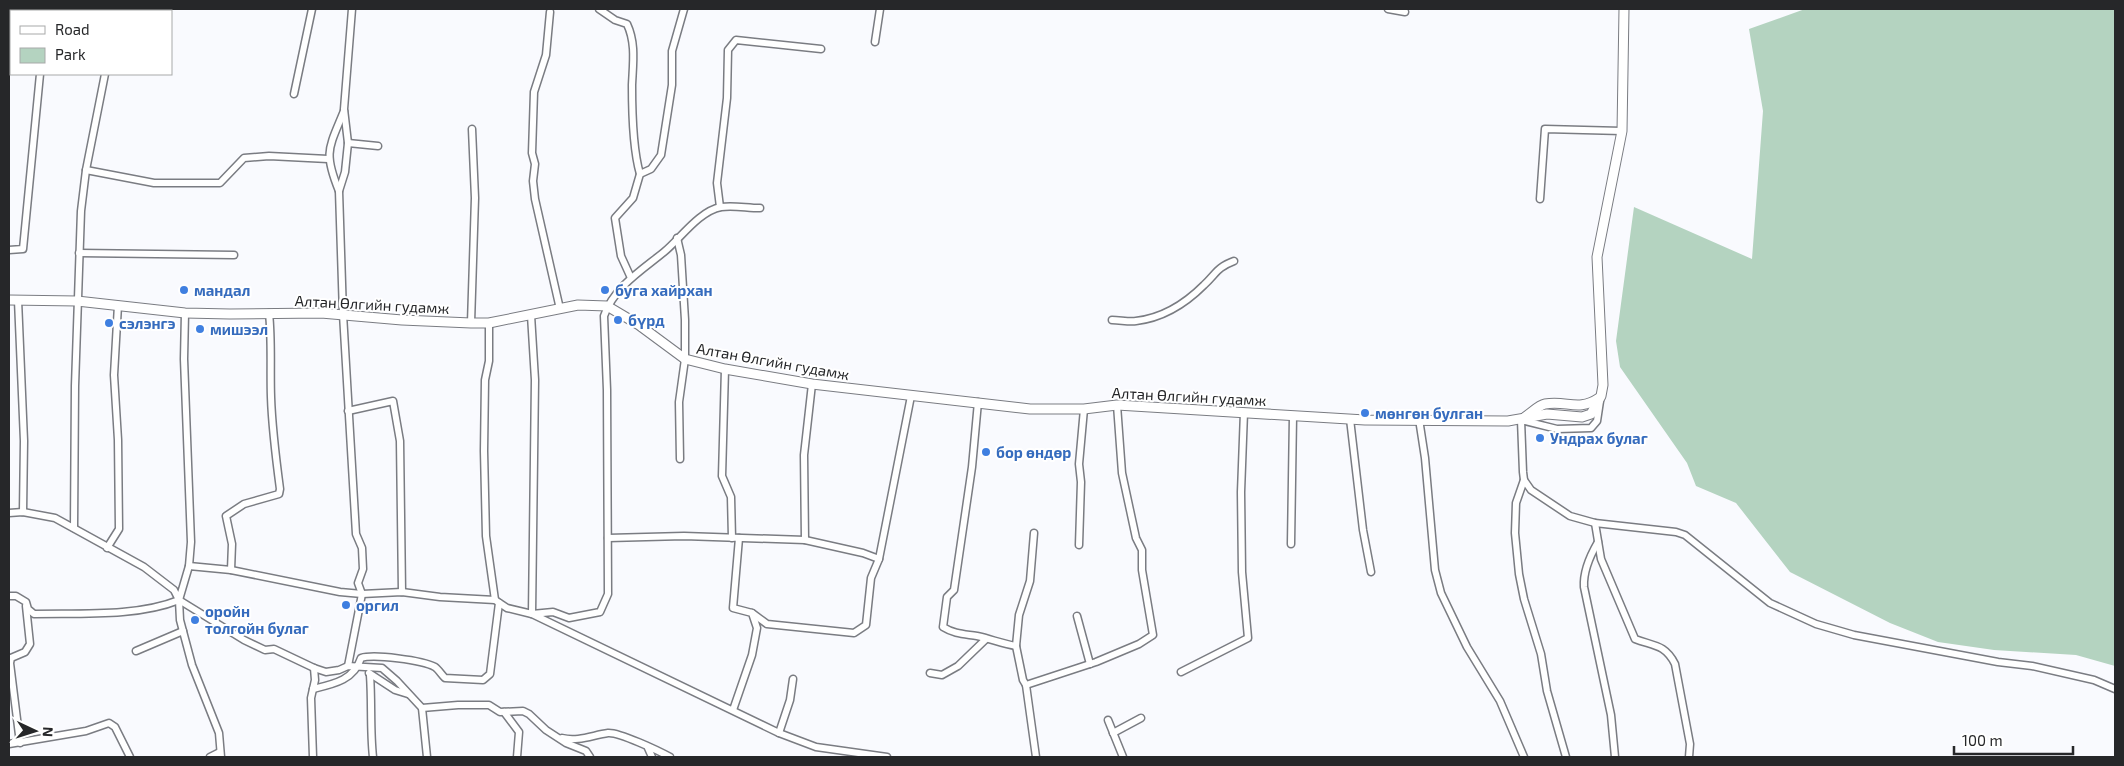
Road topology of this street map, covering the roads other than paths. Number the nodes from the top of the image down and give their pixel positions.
1 (312, 9) edge
2 (352, 9) edge
3 (600, 9) edge
4 (684, 9) edge
5 (880, 9) edge
6 (1388, 9) edge
7 (1624, 9) edge
8 (550, 12) dead end
9 (1405, 12) dead end
10 (875, 42) dead end
11 (821, 49) dead end
12 (40, 75) edge
13 (105, 75) edge
14 (294, 94) dead end
15 (344, 110) junction
16 (472, 129) dead end
17 (1622, 131) junction
18 (348, 143) junction
19 (378, 146) dead end
20 (328, 159) junction
21 (86, 170) junction
22 (640, 174) junction
23 (339, 192) junction
24 (1540, 199) dead end
25 (720, 207) junction
26 (760, 208) dead end
27 (677, 238) junction
28 (9, 250) edge
29 (79, 253) junction
30 (234, 255) dead end
31 (1234, 261) dead end
32 (631, 278) junction
33 (14, 300) edge
34 (77, 301) junction
35 (118, 305) junction
36 (607, 306) junction
37 (560, 309) junction
38 (185, 313) junction
39 (269, 313) junction
40 (343, 314) junction
41 (531, 315) junction
42 (1112, 320) dead end
43 (471, 323) junction
44 (489, 323) junction
45 (684, 359) junction
46 (725, 369) junction
47 (812, 384) junction
48 (911, 396) junction
49 (1601, 396) junction
50 (978, 402) junction
51 (1117, 405) junction
52 (1084, 409) junction
53 (348, 410) junction
54 (1244, 412) junction
55 (1293, 416) junction
56 (1350, 419) junction
57 (1420, 419) junction
58 (1521, 420) junction
59 (680, 459) dead end
60 (1524, 480) junction
61 (23, 512) junction
62 (9, 513) edge
63 (1595, 522) junction
64 (74, 528) junction
65 (1034, 533) dead end
66 (608, 538) junction
67 (735, 538) junction
68 (805, 540) junction
69 (1598, 542) junction
70 (1291, 544) dead end
71 (1079, 545) dead end
72 (107, 548) junction
73 (879, 559) junction
74 (189, 566) junction
75 (231, 570) junction
76 (1371, 572) dead end
77 (402, 592) junction
78 (362, 594) junction
79 (9, 596) edge
80 (179, 600) junction
81 (497, 601) junction
82 (26, 602) junction
83 (752, 613) junction
84 (532, 614) junction
85 (1077, 616) dead end
86 (183, 631) junction
87 (986, 639) junction
88 (1016, 646) junction
89 (136, 651) dead end
90 (1090, 664) junction
91 (348, 666) junction
92 (362, 667) junction
93 (314, 668) junction
94 (1181, 672) dead end
95 (930, 674) dead end
96 (370, 675) junction
97 (793, 679) dead end
98 (1026, 685) junction
99 (313, 689) junction
100 (2115, 689) edge
101 (410, 694) junction
102 (422, 708) junction
103 (733, 710) junction
104 (504, 712) junction
105 (1141, 718) dead end
106 (1108, 720) dead end
107 (779, 733) junction
108 (1113, 733) junction
109 (558, 738) junction
110 (20, 743) junction
111 (9, 744) edge
112 (648, 748) junction
113 (220, 755) edge
114 (864, 756) edge
115 (130, 757) edge
116 (210, 757) edge
117 (313, 757) edge
118 (373, 757) edge
119 (427, 757) edge
120 (517, 757) edge
121 (590, 757) edge
122 (652, 757) edge
123 (670, 757) edge
124 (887, 757) edge
125 (1036, 757) edge
126 (1123, 757) edge
127 (1524, 757) edge
128 (1566, 757) edge
129 (1615, 757) edge
130 (1689, 757) edge

1 - 14 street
2 - 15 street
3 - 22 street
4 - 22 street
5 - 10 street
6 - 9 street
7 - 17 main road
8 - 37 street
11 - 25 street
12 - 28 street
13 - 21 street
15 - 18 street
15 - 20 street
16 - 43 street
17 - 24 street
17 - 49 main road
18 - 19 street
18 - 23 street
20 - 21 street
20 - 23 street
21 - 29 street
22 - 32 street
23 - 40 street
25 - 26 street
25 - 27 street
27 - 32 street
27 - 45 street
29 - 30 street
29 - 34 street
31 - 42 street
32 - 36 street
33 - 34 main road, Алтан Өлгийн гудамж
33 - 61 street
34 - 35 main road, Алтан Өлгийн гудамж
34 - 64 street
35 - 38 main road, Алтан Өлгийн гудамж
35 - 72 street
36 - 37 main road, Алтан Өлгийн гудамж
36 - 45 main road, Алтан Өлгийн гудамж
36 - 66 street
37 - 41 main road, Алтан Өлгийн гудамж
38 - 39 main road, Алтан Өлгийн гудамж
38 - 74 street
39 - 40 main road, Алтан Өлгийн гудамж
39 - 75 street
40 - 43 main road, Алтан Өлгийн гудамж
40 - 53 street
41 - 44 main road, Алтан Өлгийн гудамж
41 - 84 street
43 - 44 main road, Алтан Өлгийн гудамж
44 - 81 street
45 - 46 main road, Алтан Өлгийн гудамж
45 - 59 street
46 - 47 main road, Алтан Өлгийн гудамж
46 - 67 street
47 - 48 main road, Алтан Өлгийн гудамж
47 - 68 street
48 - 50 main road, Алтан Өлгийн гудамж
48 - 73 street
49 - 58 main road
49 - 58 street
50 - 52 main road, Алтан Өлгийн гудамж
50 - 87 street
51 - 52 main road, Алтан Өлгийн гудамж
51 - 54 main road, Алтан Өлгийн гудамж
51 - 90 street
52 - 71 street
53 - 77 street
53 - 78 street
54 - 55 main road, Алтан Өлгийн гудамж
54 - 94 street
55 - 56 main road, Алтан Өлгийн гудамж
55 - 70 street
56 - 57 main road, Алтан Өлгийн гудамж
56 - 76 street
57 - 58 main road, Алтан Өлгийн гудамж
57 - 127 street
58 - 60 street
60 - 63 street
60 - 128 street
61 - 62 street
61 - 64 street
63 - 69 street
63 - 100 street
64 - 72 street
65 - 88 street
66 - 67 street
66 - 84 street
67 - 68 street
67 - 83 street
68 - 73 street
69 - 129 street
69 - 130 street
72 - 80 street
73 - 83 street
74 - 75 street
74 - 80 street
75 - 78 street
77 - 78 street
77 - 81 street
78 - 91 street
79 - 82 street
80 - 82 street
80 - 86 street
80 - 93 street
81 - 84 street
81 - 92 street
82 - 110 street
83 - 103 street
84 - 103 street
85 - 90 street
86 - 89 street
86 - 113 street
87 - 88 street
87 - 95 street
88 - 98 street
90 - 98 street
91 - 92 street
91 - 93 street
92 - 96 street
92 - 99 street
92 - 101 street
93 - 99 street
96 - 101 street
96 - 118 street
97 - 107 street
98 - 125 street
99 - 117 street
101 - 102 street
102 - 104 street
102 - 119 street
103 - 107 street
104 - 109 street
104 - 120 street
105 - 108 street
106 - 108 street
107 - 114 street
108 - 126 street
109 - 112 street
109 - 121 street
110 - 111 street
110 - 115 street
112 - 122 street
112 - 123 street
113 - 116 street
114 - 124 street

